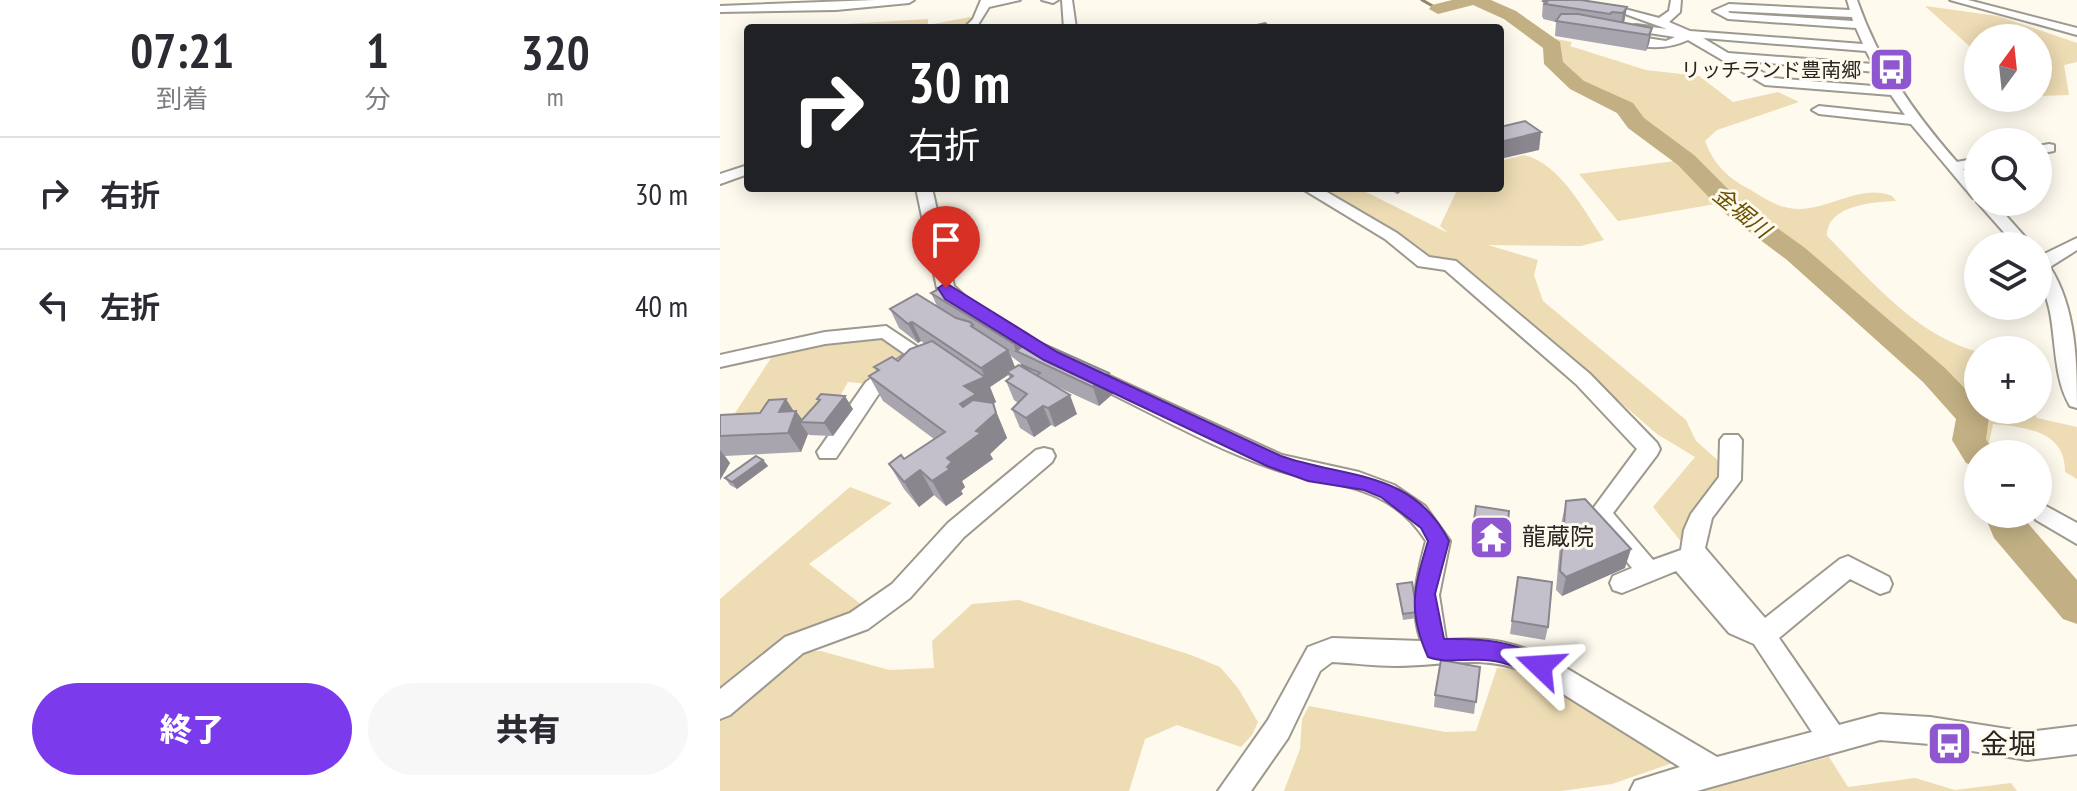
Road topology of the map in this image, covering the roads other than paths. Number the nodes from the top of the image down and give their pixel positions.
1 (909, 0) edge
2 (1015, 0) edge
3 (1047, 0) edge
4 (1053, 0) edge
5 (1067, 0) edge
6 (1634, 0) edge
7 (1676, 0) edge
8 (1803, 0) edge
9 (1955, 0) edge
10 (1983, 3) edge
11 (1733, 4) edge
12 (984, 6) edge
13 (720, 9) edge
14 (1621, 9) edge
15 (1855, 11) edge
16 (1637, 14) junction
17 (1661, 23) junction
18 (973, 24) edge
19 (1070, 24) edge
20 (2077, 32) edge
21 (1688, 35) junction
22 (1869, 48) junction
23 (1727, 55) junction
24 (1882, 69) junction
25 (1897, 92) junction
26 (1819, 110) dead end
27 (1915, 120) junction
28 (1964, 165) edge
29 (1954, 167) junction
30 (744, 170) edge
31 (720, 179) edge
32 (1964, 179) edge
33 (925, 192) edge
34 (1316, 192) edge
35 (1998, 216) edge
36 (2012, 232) edge
37 (2077, 243) edge
38 (2052, 256) edge
39 (2052, 283) edge
40 (976, 310) edge
41 (2071, 360) edge
42 (720, 361) edge
43 (1065, 362) edge
44 (2077, 401) edge
45 (1731, 440) dead end
46 (828, 452) dead end
47 (1044, 456) dead end
48 (2052, 519) edge
49 (2077, 535) edge
50 (1649, 572) junction
51 (1622, 583) dead end
52 (1880, 584) dead end
53 (1762, 636) junction
54 (1437, 650) junction
55 (720, 706) edge
56 (1833, 739) junction
57 (2077, 740) edge
58 (1713, 771) junction
59 (1233, 791) edge
60 (1645, 791) edge

1 - 13 street
2 - 12 street
3 - 4 street
5 - 19 street
6 - 16 street
7 - 17 street
8 - 15 street
9 - 10 street
10 - 20 street
11 - 15 street
12 - 18 street
14 - 16 street
15 - 22 street
16 - 17 street
17 - 21 street
21 - 22 street
21 - 23 street
22 - 24 street
23 - 24 street
23 - 25 street
24 - 25 street
25 - 27 street
26 - 27 street
27 - 29 street
28 - 29 street
29 - 32 street
30 - 31 street
33 - 40 street
34 - 50 street
35 - 36 street
37 - 38 street
39 - 41 street
41 - 44 street
42 - 46 street
43 - 54 street
45 - 53 street
47 - 55 street
48 - 49 street
50 - 51 street
50 - 53 street
52 - 53 street
53 - 56 street
54 - 58 street
54 - 59 street
56 - 57 street
56 - 58 street
58 - 60 street

